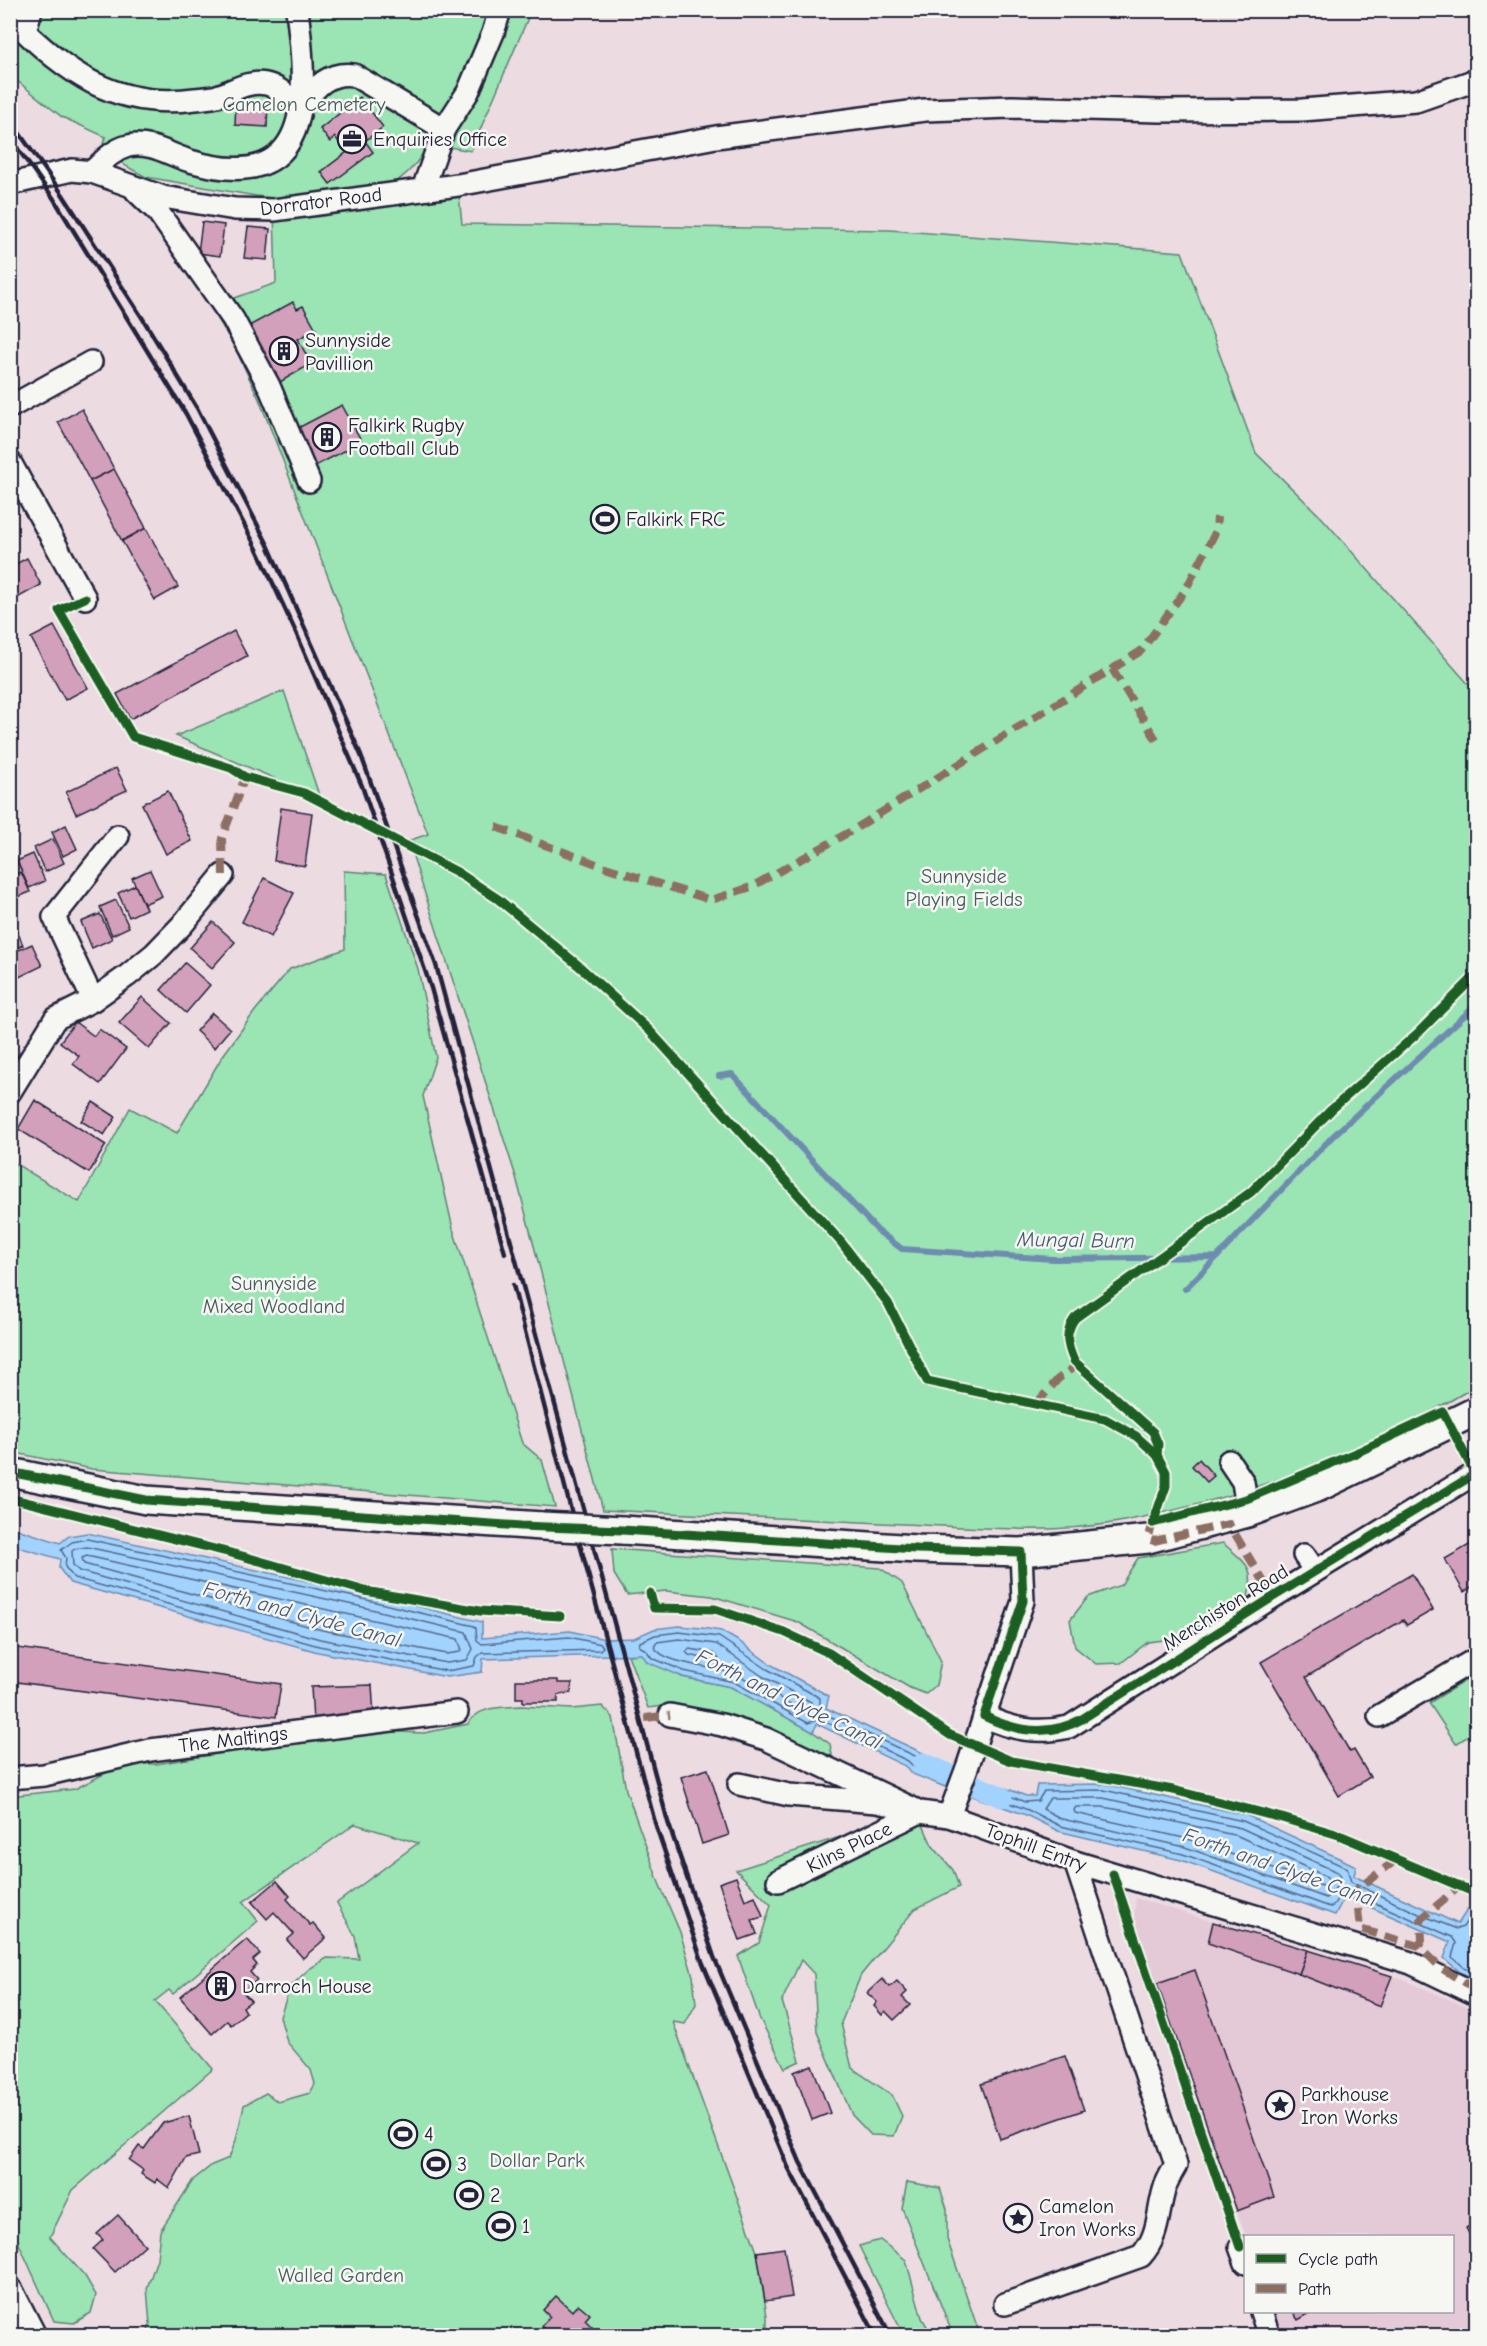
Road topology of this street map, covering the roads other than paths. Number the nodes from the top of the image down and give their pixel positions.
1 (31, 10) edge
2 (297, 10) edge
3 (500, 10) edge
4 (18, 24) edge
5 (1476, 80) edge
6 (300, 106) junction
7 (444, 129) junction
8 (92, 172) junction
9 (10, 184) edge
10 (131, 187) junction
11 (423, 189) junction
12 (90, 362) dead end
13 (10, 407) edge
14 (10, 462) edge
15 (309, 481) dead end
16 (85, 598) dead end
17 (118, 836) dead end
18 (223, 875) dead end
19 (93, 1000) junction
20 (10, 1092) edge
21 (1476, 1411) edge
22 (1229, 1461) dead end
23 (10, 1472) edge
24 (1476, 1473) edge
25 (1248, 1513) junction
26 (1021, 1552) junction
27 (1475, 1663) edge
28 (457, 1712) dead end
29 (670, 1715) dead end
30 (984, 1716) junction
31 (1379, 1716) dead end
32 (10, 1778) edge
33 (739, 1784) dead end
34 (920, 1812) junction
35 (949, 1816) junction
36 (1075, 1862) junction
37 (778, 1881) dead end
38 (1476, 1994) edge
39 (10, 2293) edge
40 (1005, 2304) dead end
41 (1261, 2313) edge
42 (32, 2336) edge
43 (1269, 2336) edge

1 - 4 street
2 - 6 street
3 - 7 street
4 - 6 street
5 - 11 street, Dorrator Road
6 - 7 street
6 - 8 street
7 - 11 street
8 - 9 street, Dorrator Road
8 - 10 street, Dorrator Road
10 - 11 street, Dorrator Road
10 - 15 street
12 - 13 street
14 - 16 street
17 - 19 street
18 - 19 street
19 - 20 street
21 - 25 main road
22 - 25 street
23 - 26 main road, bridge
24 - 30 street, Merchiston Road
25 - 26 main road
26 - 30 street
27 - 31 street
28 - 32 street, The Maltings
29 - 34 street, Tophill Entry
30 - 35 street
33 - 34 street
34 - 35 street, Tophill Entry
34 - 37 street, Kilns Place
35 - 36 street, Tophill Entry
36 - 38 street, Tophill Entry
36 - 40 street
39 - 42 main road
41 - 43 street

